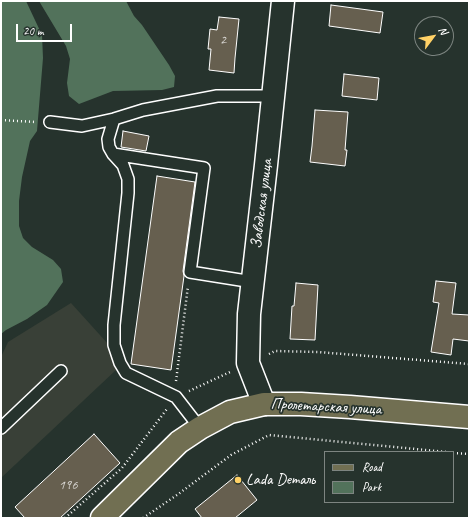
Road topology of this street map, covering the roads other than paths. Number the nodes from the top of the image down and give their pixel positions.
1 (283, 1) edge
2 (274, 96) junction
3 (114, 119) junction
4 (50, 122) road end
5 (113, 154) junction
6 (253, 282) junction
7 (61, 371) dead end
8 (264, 404) junction
9 (469, 417) edge
10 (1, 428) edge
11 (200, 428) junction
12 (102, 518) edge

1 - 2 street, Заводская улица
2 - 3 lane
2 - 6 street, Заводская улица
3 - 4 lane
3 - 5 lane
5 - 6 lane
5 - 11 lane
6 - 8 street, Заводская улица
7 - 10 lane
8 - 9 main road, Пролетарская улица
8 - 11 main road, Пролетарская улица
11 - 12 main road, Пролетарская улица

